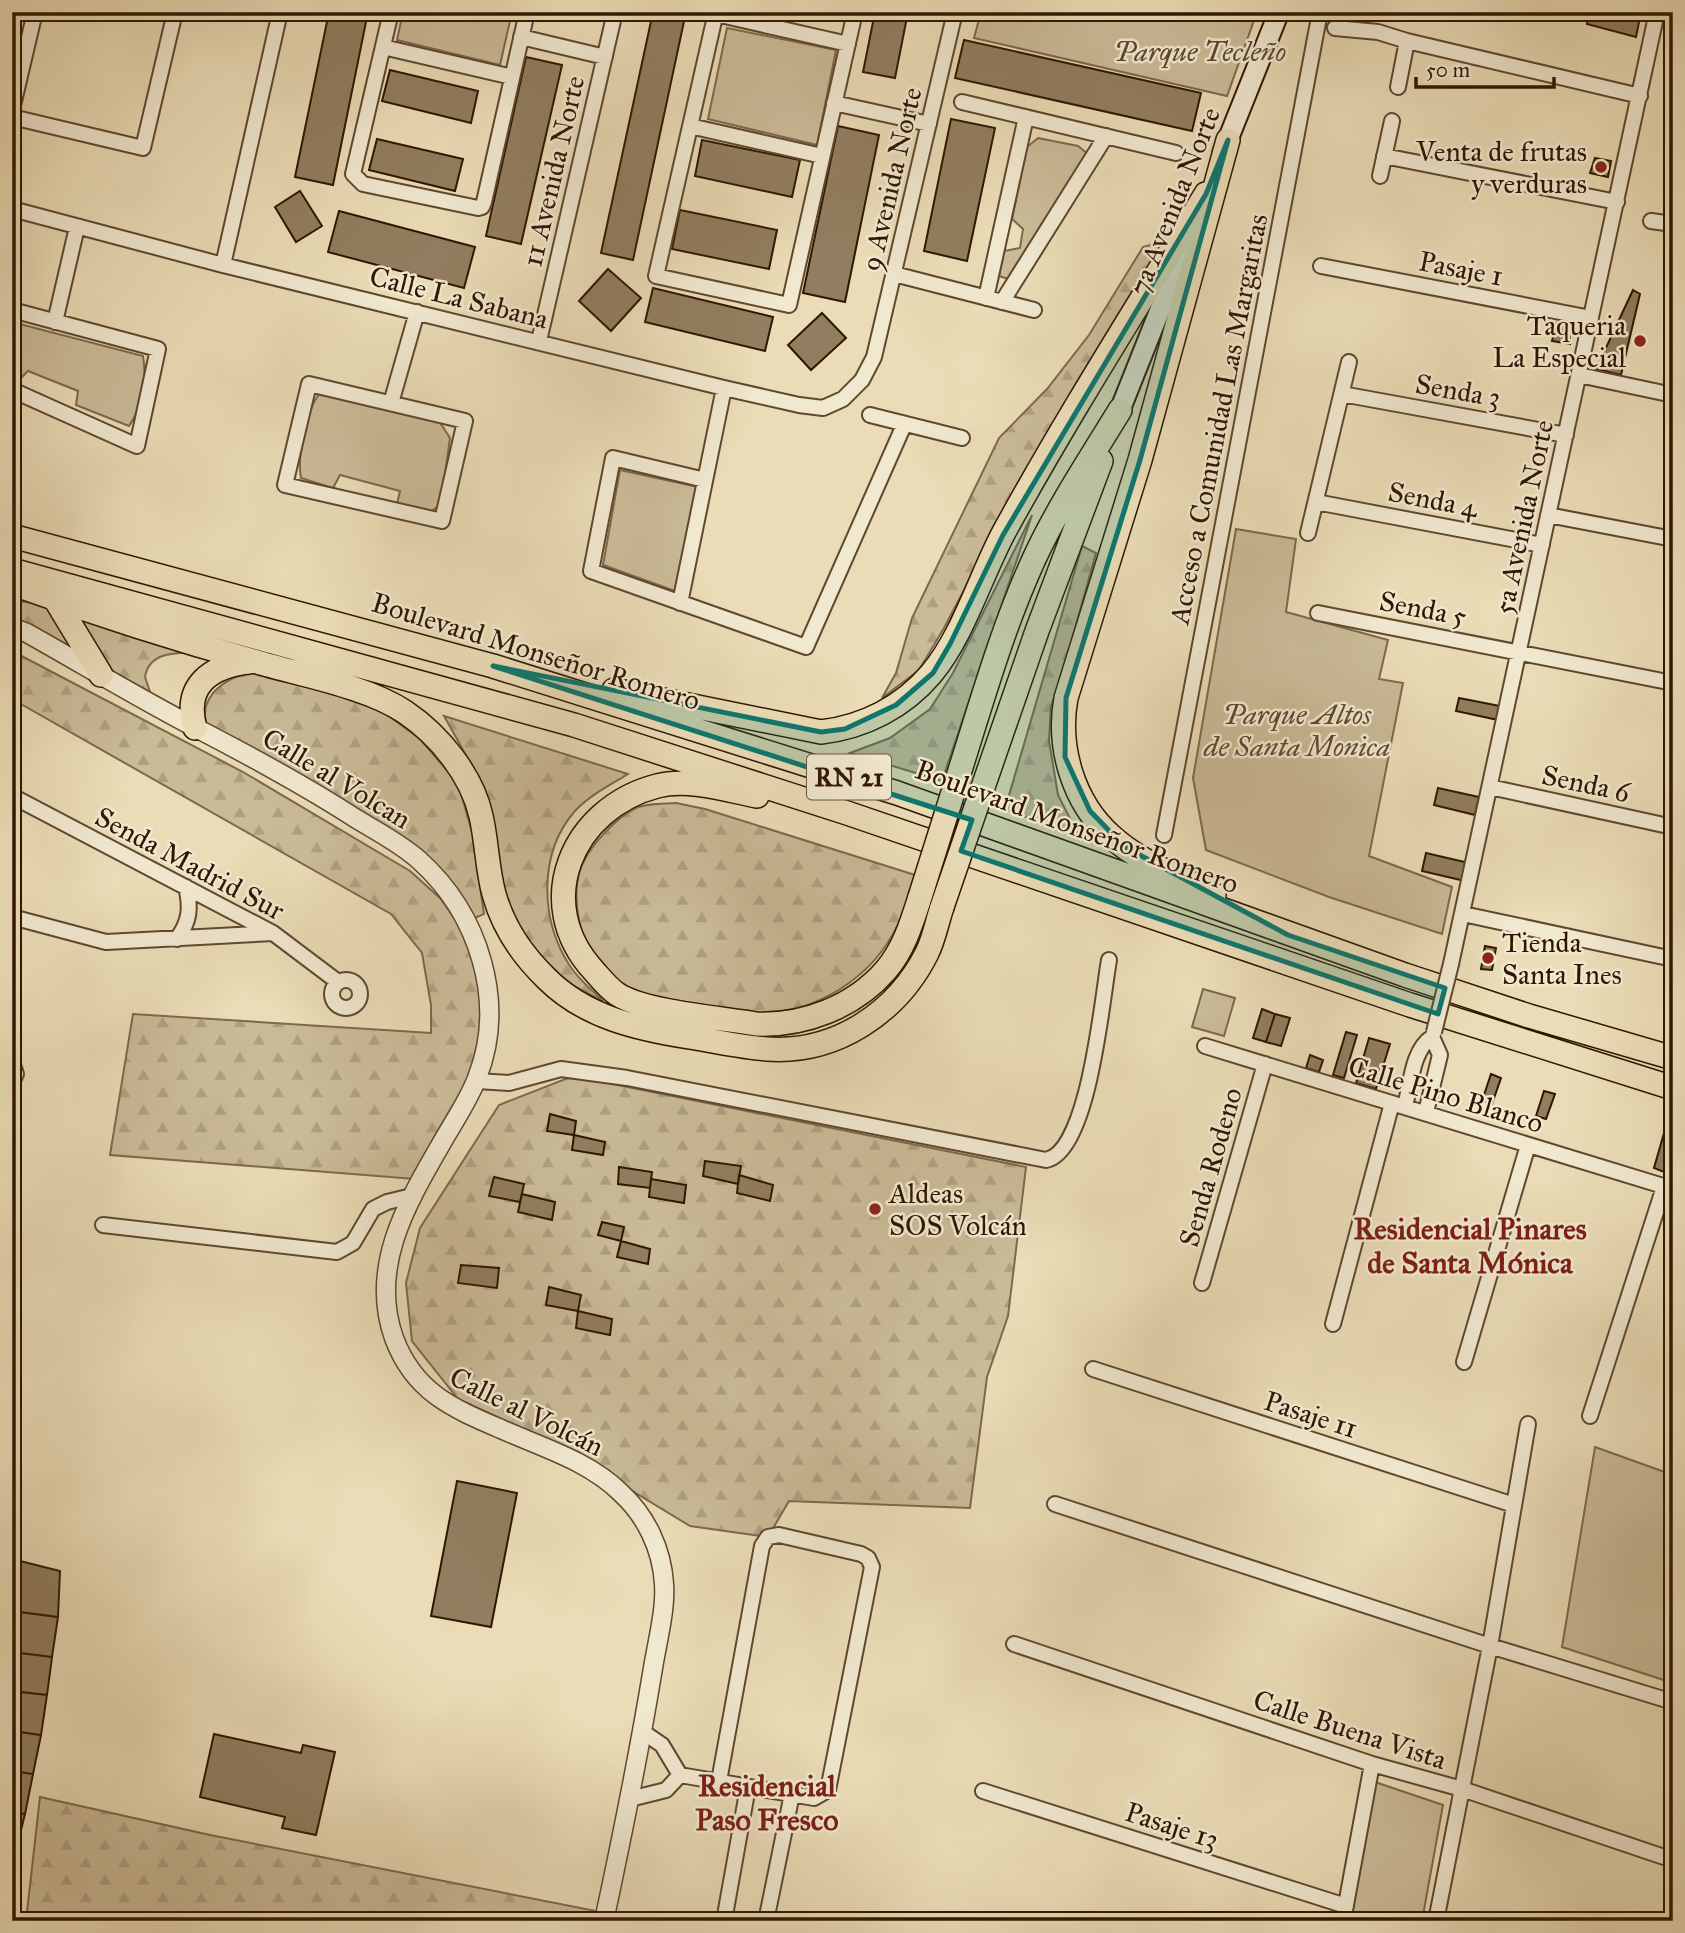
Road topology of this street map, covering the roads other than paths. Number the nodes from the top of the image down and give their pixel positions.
1 (35, 12) edge
2 (175, 12) edge
3 (281, 12) edge
4 (391, 12) edge
5 (527, 12) edge
6 (615, 12) edge
7 (855, 12) edge
8 (955, 12) edge
9 (1279, 12) edge
10 (1320, 12) edge
11 (1657, 12) edge
12 (716, 13) edge
13 (1335, 28) dead end
14 (521, 37) junction
15 (1407, 41) junction
16 (848, 44) junction
17 (383, 47) junction
18 (605, 57) junction
19 (512, 77) junction
20 (1398, 87) dead end
21 (1640, 96) junction
22 (962, 102) dead end
23 (834, 103) junction
24 (12, 110) edge
25 (12, 117) edge
26 (1026, 117) junction
27 (1392, 121) dead end
28 (929, 124) junction
29 (691, 126) junction
30 (1106, 136) junction
31 (1228, 140) junction
32 (1176, 153) dead end
33 (822, 156) junction
34 (1384, 156) junction
35 (1380, 176) dead end
36 (1206, 194) junction
37 (1616, 202) junction
38 (12, 209) edge
39 (1651, 221) dead end
40 (1673, 224) edge
41 (77, 227) junction
42 (223, 265) junction
43 (1321, 266) dead end
44 (894, 274) junction
45 (986, 298) junction
46 (1002, 302) junction
47 (12, 310) edge
48 (1034, 310) dead end
49 (417, 312) junction
50 (1591, 318) junction
51 (55, 322) junction
52 (539, 341) junction
53 (874, 357) joint
54 (1349, 362) dead end
55 (1578, 375) junction
56 (724, 388) junction
57 (12, 390) edge
58 (1342, 394) junction
59 (1673, 395) edge
60 (391, 403) junction
61 (1120, 410) junction
62 (870, 415) dead end
63 (904, 425) junction
64 (1566, 435) junction
65 (962, 438) dead end
66 (705, 480) junction
67 (1316, 502) junction
68 (1548, 515) junction
69 (1308, 533) dead end
70 (12, 536) edge
71 (1673, 540) edge
72 (1542, 545) junction
73 (12, 570) edge
74 (12, 583) edge
75 (55, 599) junction
76 (680, 603) junction
77 (1318, 613) dead end
78 (17, 631) edge
79 (74, 649) junction
80 (1519, 651) junction
81 (253, 661) junction
82 (493, 666) junction
83 (101, 675) joint
84 (1673, 683) edge
85 (195, 728) junction
86 (1490, 788) junction
87 (12, 796) edge
88 (847, 813) junction
89 (1673, 827) edge
90 (1164, 835) dead end
91 (186, 887) junction
92 (1463, 914) junction
93 (12, 917) edge
94 (273, 933) junction
95 (1288, 934) junction
96 (177, 939) junction
97 (1673, 959) edge
98 (1109, 960) dead end
99 (338, 982) dead end
100 (1433, 1034) junction
101 (1205, 1046) dead end
102 (1673, 1058) edge
103 (12, 1062) edge
104 (1265, 1064) junction
105 (477, 1081) junction
106 (12, 1082) edge
107 (1673, 1088) edge
108 (1399, 1105) junction
109 (1426, 1112) junction
110 (1528, 1145) junction
111 (1668, 1188) edge
112 (412, 1196) junction
113 (103, 1225) dead end
114 (1202, 1283) dead end
115 (1333, 1324) dead end
116 (1464, 1362) dead end
117 (1093, 1369) dead end
118 (1590, 1416) dead end
119 (1528, 1424) dead end
120 (1055, 1504) dead end
121 (1514, 1504) junction
122 (1014, 1644) dead end
123 (1490, 1646) junction
124 (1673, 1702) edge
125 (643, 1732) junction
126 (1372, 1764) junction
127 (680, 1775) junction
128 (719, 1781) junction
129 (748, 1787) junction
130 (1462, 1789) junction
131 (983, 1791) dead end
132 (792, 1794) junction
133 (630, 1799) junction
134 (1673, 1860) edge
135 (1346, 1906) junction
136 (604, 1921) edge
137 (724, 1921) edge
138 (766, 1921) edge
139 (1343, 1921) edge
140 (1437, 1921) edge

1 - 24 street
2 - 25 street
3 - 42 street
4 - 17 street
5 - 14 street
6 - 18 street, 11 Avenida Norte
7 - 16 street
8 - 28 street, 9 Avenida Norte
9 - 31 main road, 7a Avenida Norte
10 - 90 street, Acceso a Comunidad Las Margaritas
11 - 21 street, 5a Avenida Norte
12 - 16 street
12 - 29 street
13 - 15 street
14 - 18 street
14 - 19 street
15 - 20 street
15 - 21 street
16 - 23 street
17 - 19 street
17 - 19 street
18 - 52 street, 11 Avenida Norte
21 - 37 street, 5a Avenida Norte
22 - 26 street
23 - 28 street
23 - 33 street
26 - 30 street
26 - 45 street
27 - 34 street
28 - 44 street, 9 Avenida Norte
29 - 33 street
29 - 33 street
30 - 32 street
30 - 46 street
31 - 36 main road, 7a Avenida Norte
31 - 95 highway
34 - 35 street
34 - 37 street
36 - 61 main road, 7a Avenida Norte
36 - 82 highway
37 - 50 street, 5a Avenida Norte
38 - 41 street, Calle La Sabana
39 - 40 street
41 - 42 street, Calle La Sabana
41 - 51 street
42 - 49 street, Calle La Sabana
43 - 50 street, Pasaje 1
44 - 45 street
44 - 53 street, 9 Avenida Norte
45 - 46 street
46 - 48 street
47 - 51 street
49 - 52 street, Calle La Sabana
49 - 60 street
50 - 55 street, 5a Avenida Norte
51 - 57 street
52 - 56 street, Calle La Sabana
53 - 56 street, Calle La Sabana
54 - 58 street
55 - 59 street
55 - 64 street, 5a Avenida Norte
56 - 66 street
58 - 64 street, Senda 3
58 - 67 street
60 - 60 street
61 - 81 highway, bridge
61 - 88 highway, bridge
62 - 63 street
63 - 65 street
63 - 76 street
64 - 68 street, 5a Avenida Norte
66 - 76 street
66 - 76 street
67 - 69 street
67 - 72 street, Senda 4
68 - 71 street
68 - 72 street, 5a Avenida Norte
70 - 82 highway, Boulevard Monseñor Romero / RN 21
72 - 80 street, 5a Avenida Norte
73 - 88 highway, Boulevard Monseñor Romero / RN 21
74 - 75 highway
75 - 79 highway
75 - 81 highway
77 - 80 street, Senda 5
78 - 79 street
79 - 83 highway
80 - 84 street, Senda 5
80 - 86 street, 5a Avenida Norte
81 - 85 highway
82 - 95 highway, Boulevard Monseñor Romero / RN 21
83 - 85 street, Calle al Volcan
85 - 105 street, Calle al Volcan
86 - 89 street, Senda 6
86 - 92 street, 5a Avenida Norte
87 - 91 street, Senda Madrid Sur
88 - 107 highway, Boulevard Monseñor Romero / RN 21
91 - 94 street, Senda Madrid Sur
91 - 96 street
92 - 97 street
92 - 100 street, 5a Avenida Norte, bridge
93 - 96 street
94 - 96 street
94 - 99 street, Senda Madrid Sur
95 - 102 highway, Boulevard Monseñor Romero / RN 21
98 - 105 street
100 - 108 street, 5a Avenida Norte
100 - 109 street, 5a Avenida Norte
101 - 104 street, Calle Pino Blanco
103 - 106 street
104 - 108 street, Calle Pino Blanco
104 - 114 street, Senda Rodeno
105 - 112 street, Calle al Volcán
108 - 109 street, Calle Pino Blanco
108 - 115 street, 5a Avenida Norte
109 - 110 street, Calle Pino Blanco
110 - 111 street, Calle Pino Blanco
110 - 116 street
111 - 118 street
112 - 113 street
112 - 125 street, Calle al Volcán
117 - 121 street, Pasaje 11
119 - 121 street
120 - 123 street
121 - 123 street
122 - 126 street, Calle Buena Vista
123 - 124 street
123 - 130 street
125 - 127 street
125 - 133 street, Calle al Volcán
126 - 130 street, Calle Buena Vista
126 - 135 street
127 - 128 street
127 - 133 street
128 - 129 street
128 - 132 street
129 - 132 street
129 - 137 street
130 - 134 street, Calle Buena Vista
130 - 140 street
131 - 135 street, Pasaje 13
132 - 138 street
133 - 136 street, Calle al Volcán
135 - 139 street

